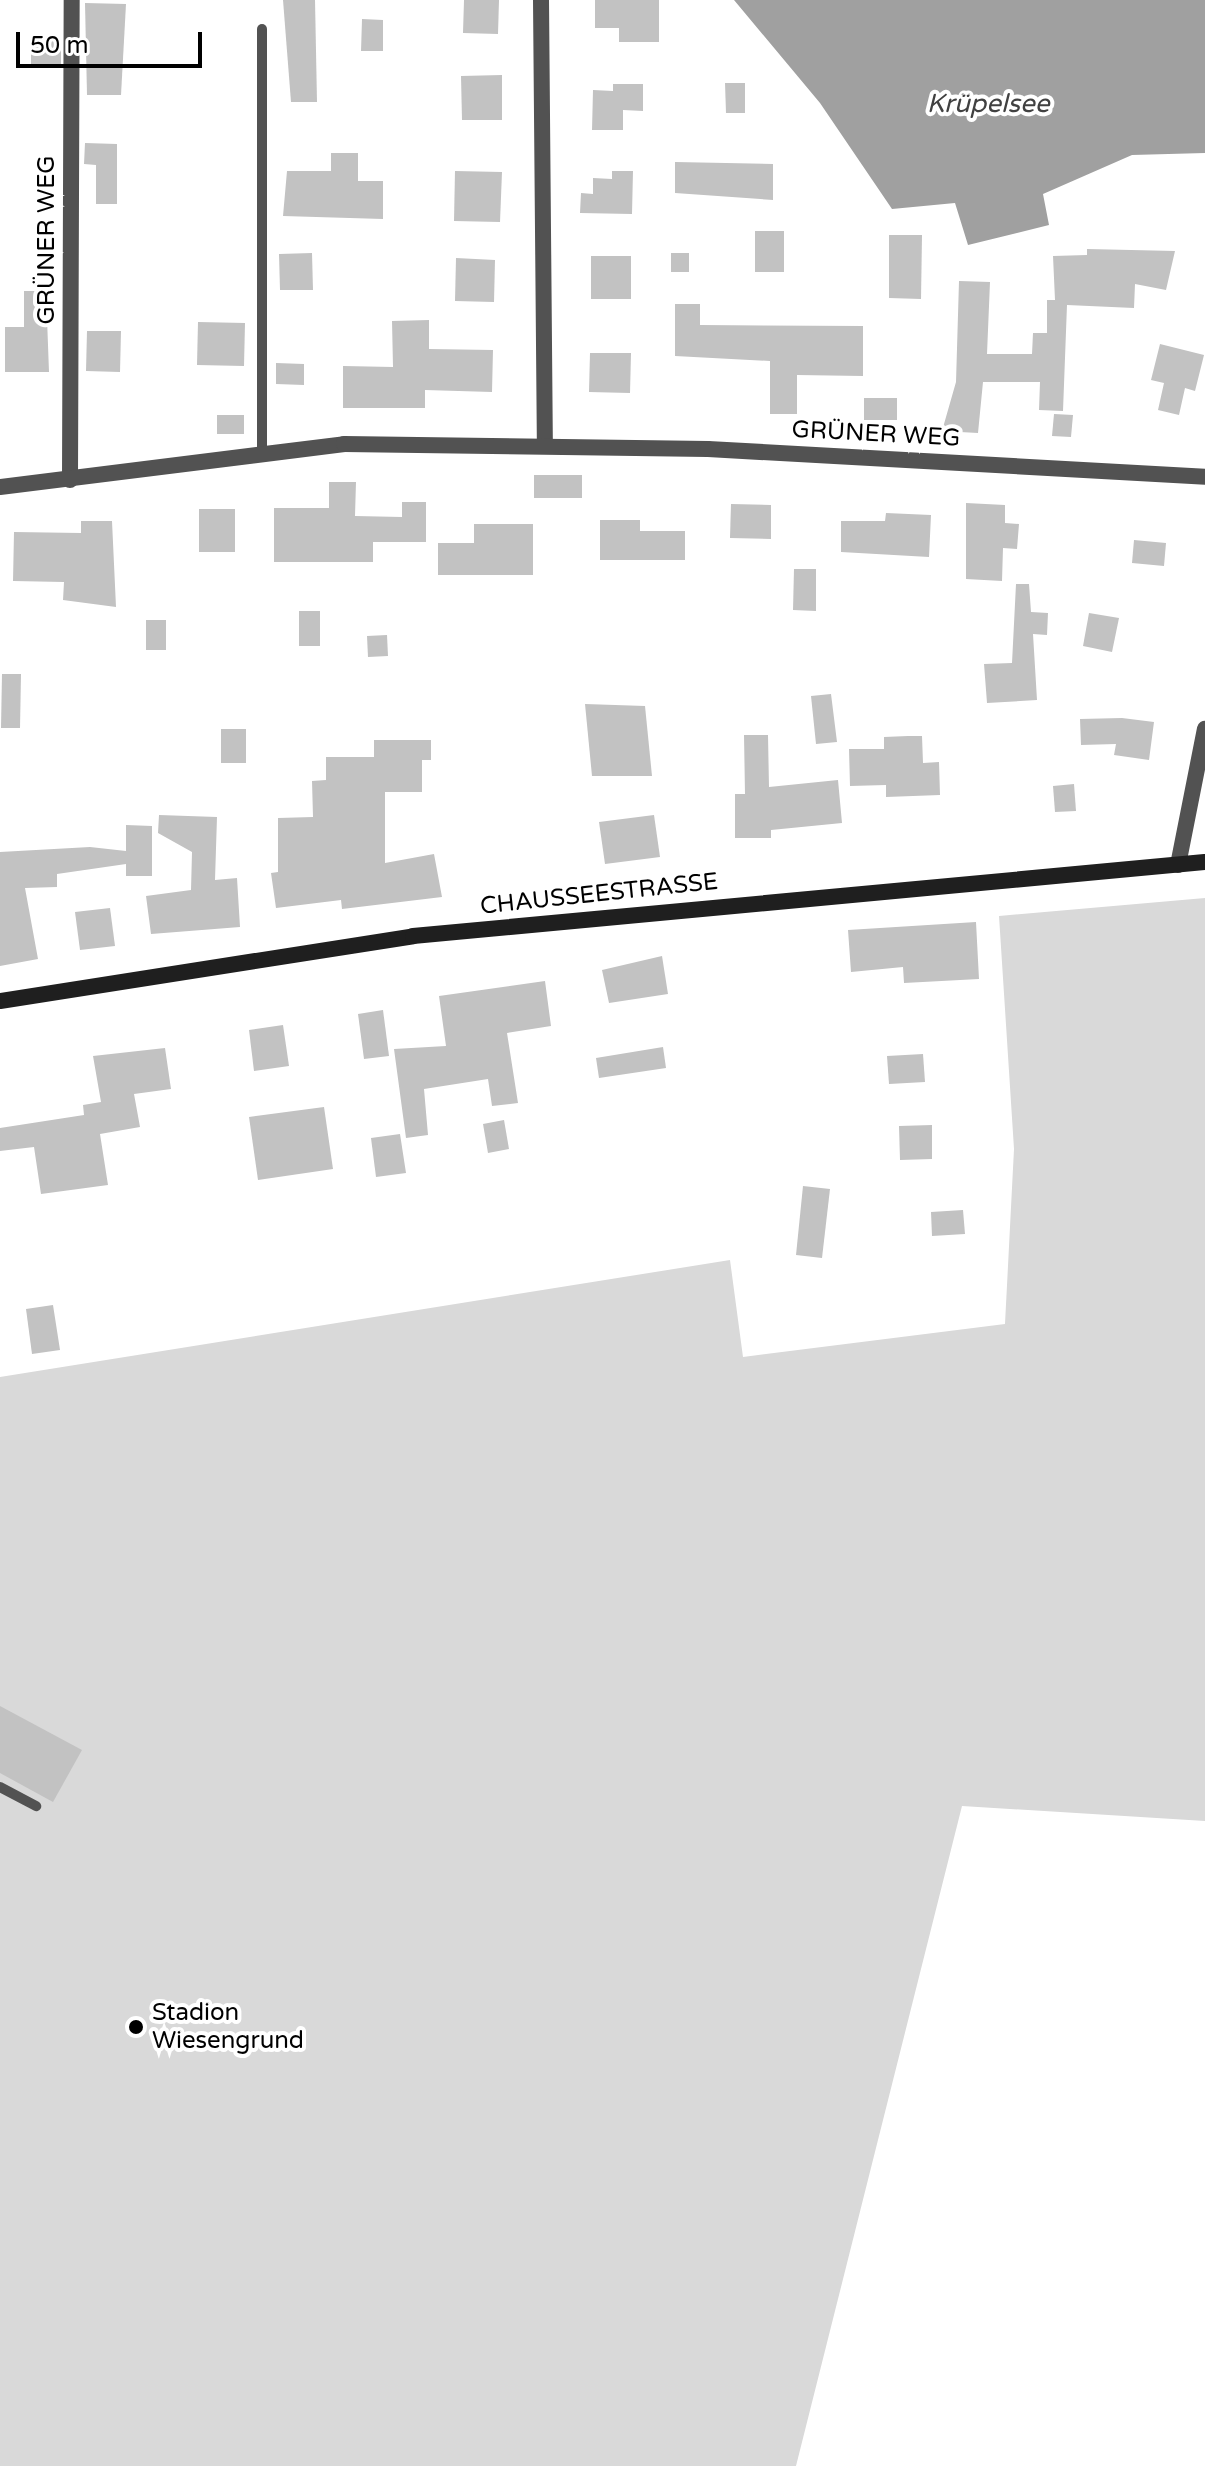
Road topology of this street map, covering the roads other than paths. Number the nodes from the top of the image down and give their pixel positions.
1 (72, 0) edge
2 (541, 0) edge
3 (262, 29) dead end
4 (545, 443) junction
5 (262, 455) junction
6 (1205, 477) edge
7 (70, 480) junction
8 (0, 487) edge
9 (1205, 729) edge
10 (1205, 862) edge
11 (1178, 865) junction
12 (0, 1001) edge
13 (0, 1787) edge
14 (36, 1806) dead end

1 - 7 street, GRÜNER WEG
2 - 4 street
3 - 5 lane
4 - 5 street, GRÜNER WEG
4 - 6 street, GRÜNER WEG
5 - 7 street, GRÜNER WEG
7 - 8 street, GRÜNER WEG
9 - 11 street
10 - 11 main road, CHAUSSEESTRASSE
11 - 12 main road, CHAUSSEESTRASSE
13 - 14 lane

